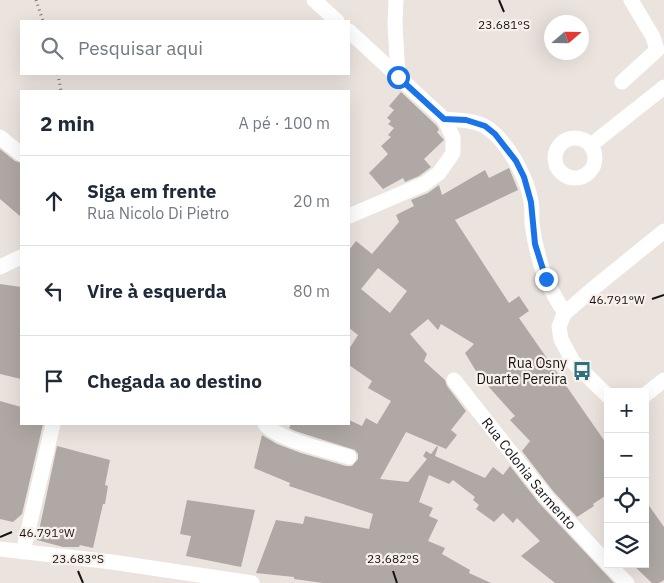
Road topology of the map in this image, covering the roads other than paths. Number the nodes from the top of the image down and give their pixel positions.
1 (314, 0) edge
2 (396, 0) edge
3 (631, 0) edge
4 (337, 20) edge
5 (350, 33) edge
6 (398, 77) junction
7 (622, 82) dead end
8 (664, 87) edge
9 (444, 119) junction
10 (0, 137) edge
11 (591, 145) dead end
12 (20, 153) edge
13 (350, 216) edge
14 (664, 231) edge
15 (20, 258) edge
16 (0, 267) edge
17 (565, 313) junction
18 (454, 380) dead end
19 (664, 380) edge
20 (604, 392) edge
21 (649, 392) edge
22 (53, 425) edge
23 (266, 425) edge
24 (349, 457) dead end
25 (0, 549) edge
26 (23, 552) junction
27 (604, 560) edge
28 (612, 568) edge
29 (252, 583) edge
30 (627, 583) edge

1 - 4 street
2 - 6 street
3 - 7 street
5 - 6 street
6 - 9 street
8 - 11 street
9 - 13 street
9 - 17 street
10 - 12 street
14 - 17 street
15 - 16 street
17 - 20 street
18 - 27 street, Rua Colonia Sarmento
19 - 21 street
22 - 26 street
23 - 24 street
25 - 26 street
26 - 29 street
28 - 30 street, Rua Colonia Sarmento

